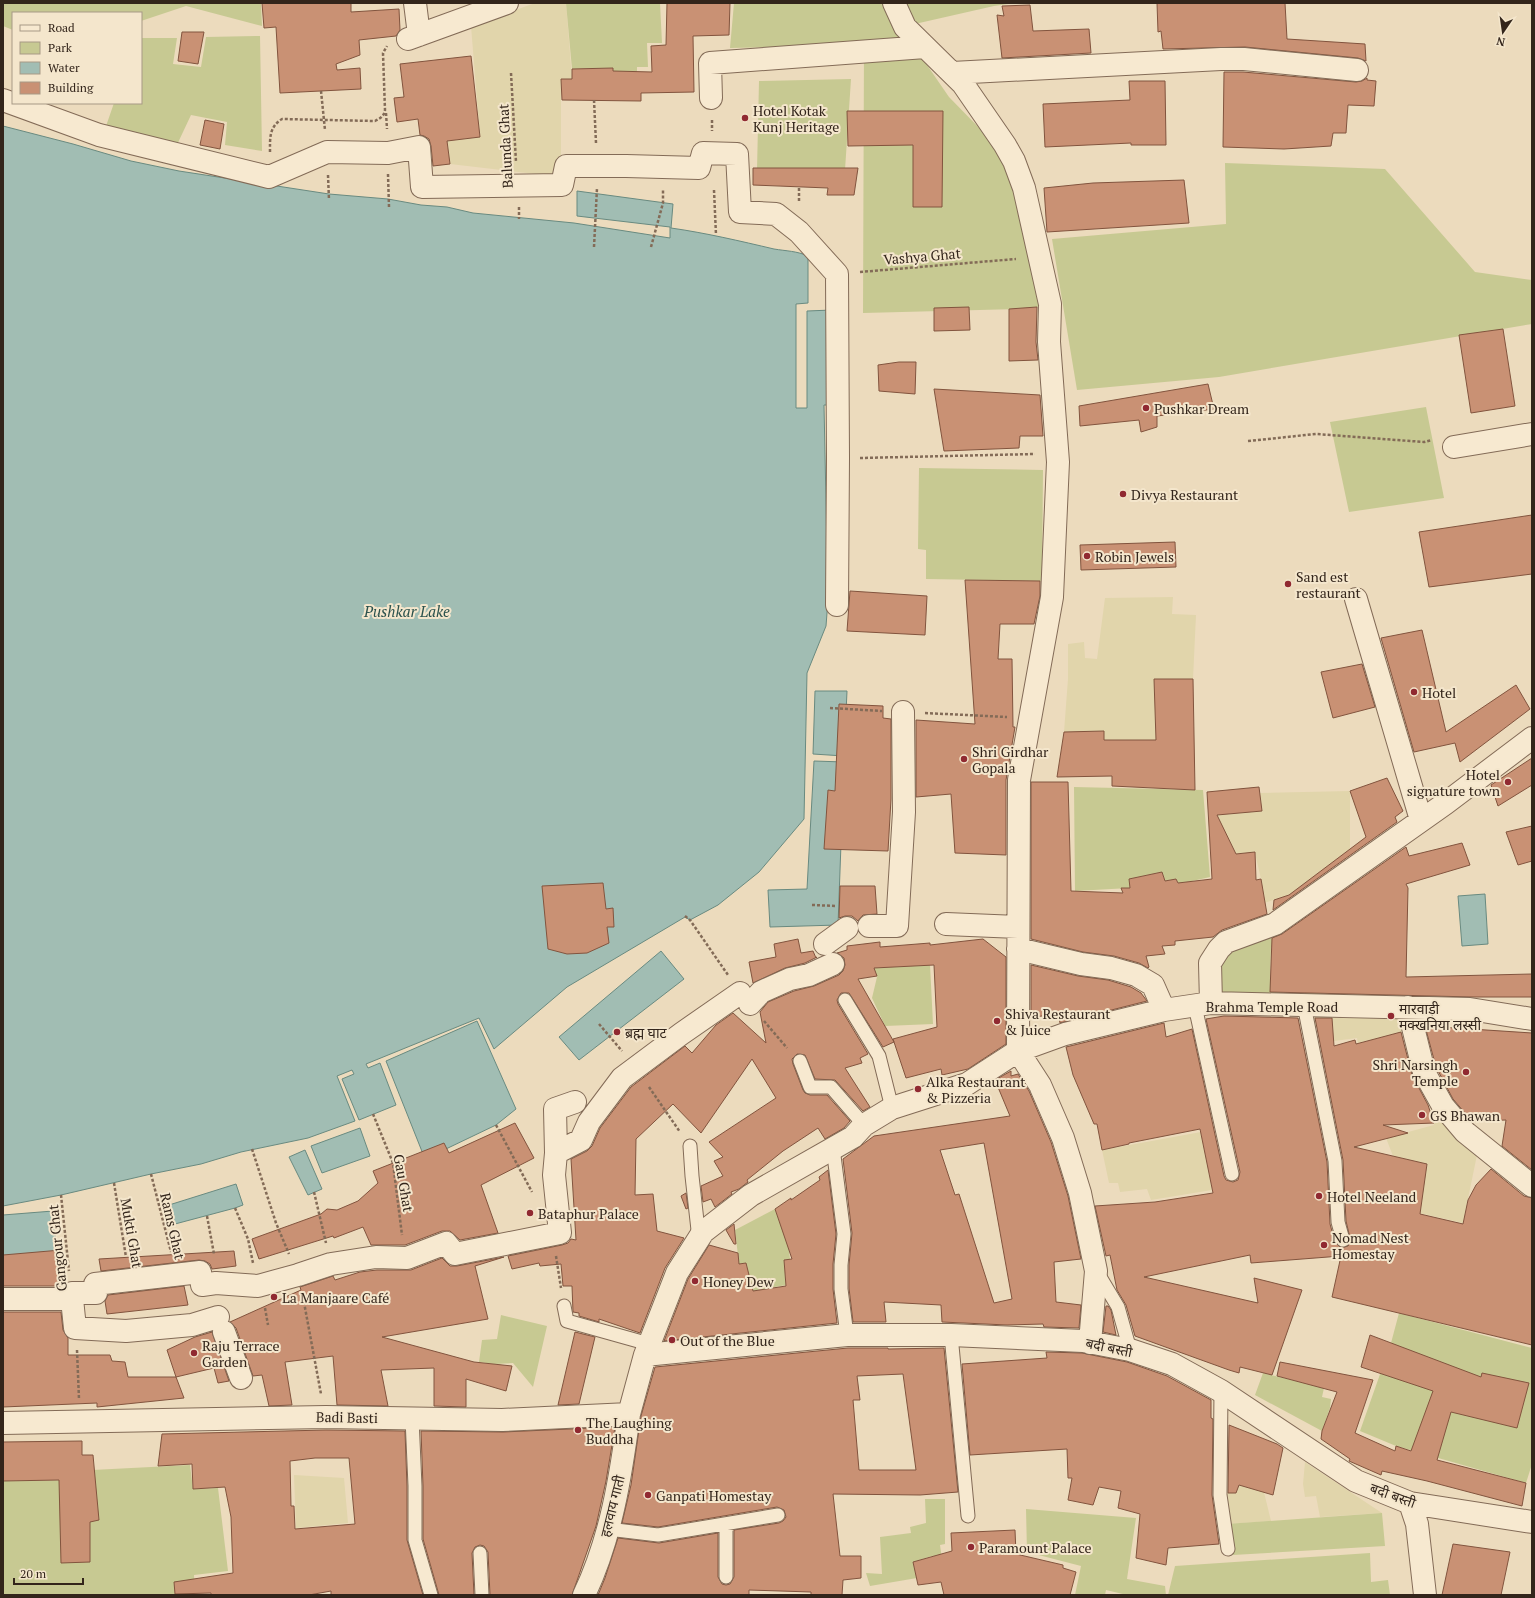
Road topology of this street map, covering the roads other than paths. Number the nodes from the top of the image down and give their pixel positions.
1 (415, 3) edge
2 (507, 3) edge
3 (894, 3) edge
4 (925, 47) junction
5 (1357, 70) dead end
6 (952, 73) junction
7 (711, 98) dead end
8 (14, 104) edge
9 (1532, 434) edge
10 (1454, 447) road end
11 (1356, 598) dead end
12 (837, 605) dead end
13 (903, 712) road end
14 (1532, 738) edge
15 (1421, 820) junction
16 (946, 924) dead end
17 (869, 926) dead end
18 (1018, 927) junction
19 (846, 928) dead end
20 (1018, 949) junction
21 (845, 1000) dead end
22 (1203, 1004) junction
23 (1304, 1005) junction
24 (1408, 1007) junction
25 (1164, 1010) junction
26 (1532, 1019) edge
27 (1018, 1051) junction
28 (800, 1061) dead end
29 (575, 1102) dead end
30 (892, 1108) junction
31 (864, 1125) junction
32 (690, 1146) dead end
33 (833, 1148) junction
34 (556, 1153) junction
35 (1232, 1174) dead end
36 (1532, 1186) edge
37 (699, 1239) junction
38 (1343, 1240) dead end
39 (1096, 1271) junction
40 (72, 1293) road end
41 (3, 1299) edge
42 (564, 1306) road end
43 (847, 1335) junction
44 (951, 1335) junction
45 (1090, 1342) junction
46 (647, 1350) junction
47 (1130, 1350) junction
48 (241, 1378) dead end
49 (1221, 1391) junction
50 (629, 1414) junction
51 (412, 1418) junction
52 (3, 1423) edge
53 (1410, 1503) junction
54 (778, 1515) dead end
55 (968, 1516) dead end
56 (1532, 1522) edge
57 (726, 1524) junction
58 (608, 1529) junction
59 (1228, 1549) dead end
60 (480, 1553) dead end
61 (726, 1577) dead end
62 (431, 1595) edge
63 (482, 1595) edge
64 (584, 1595) edge
65 (1425, 1595) edge

1 - 2 street
3 - 4 street
4 - 6 street
4 - 7 street
5 - 6 street
6 - 18 street
8 - 12 street
9 - 10 street
11 - 15 street
13 - 17 street
14 - 15 street
15 - 22 street
16 - 18 street
18 - 20 street
19 - 34 street
20 - 25 street
20 - 27 street
21 - 30 lane
22 - 23 street, Brahma Temple Road
22 - 25 street, Brahma Temple Road
22 - 35 lane
23 - 24 street, Brahma Temple Road
23 - 38 lane
24 - 26 street, Brahma Temple Road
24 - 36 street
25 - 27 street, Brahma Temple Road
27 - 30 street, Brahma Temple Road
27 - 39 street
28 - 31 lane
29 - 34 street
30 - 31 street, Brahma Temple Road
31 - 33 street, Brahma Temple Road
32 - 37 lane
33 - 37 street, Brahma Temple Road
33 - 43 lane
34 - 40 street
37 - 46 street, Brahma Temple Road
39 - 45 street
39 - 47 lane
41 - 48 street
42 - 46 lane
43 - 44 street, बदी बस्ती
43 - 46 street, बदी बस्ती
44 - 45 street, बदी बस्ती
44 - 55 lane
45 - 47 street, बदी बस्ती
46 - 50 street
47 - 49 street, बदी बस्ती
49 - 53 street, बदी बस्ती
49 - 59 lane
50 - 51 street, Badi Basti
50 - 58 street, हलवाय गाती
51 - 52 street, Badi Basti
51 - 62 lane
53 - 56 street, बदी बस्ती
53 - 65 street
54 - 57 lane
57 - 58 lane
57 - 61 lane
58 - 64 street, हलवाय गाती
60 - 63 lane

